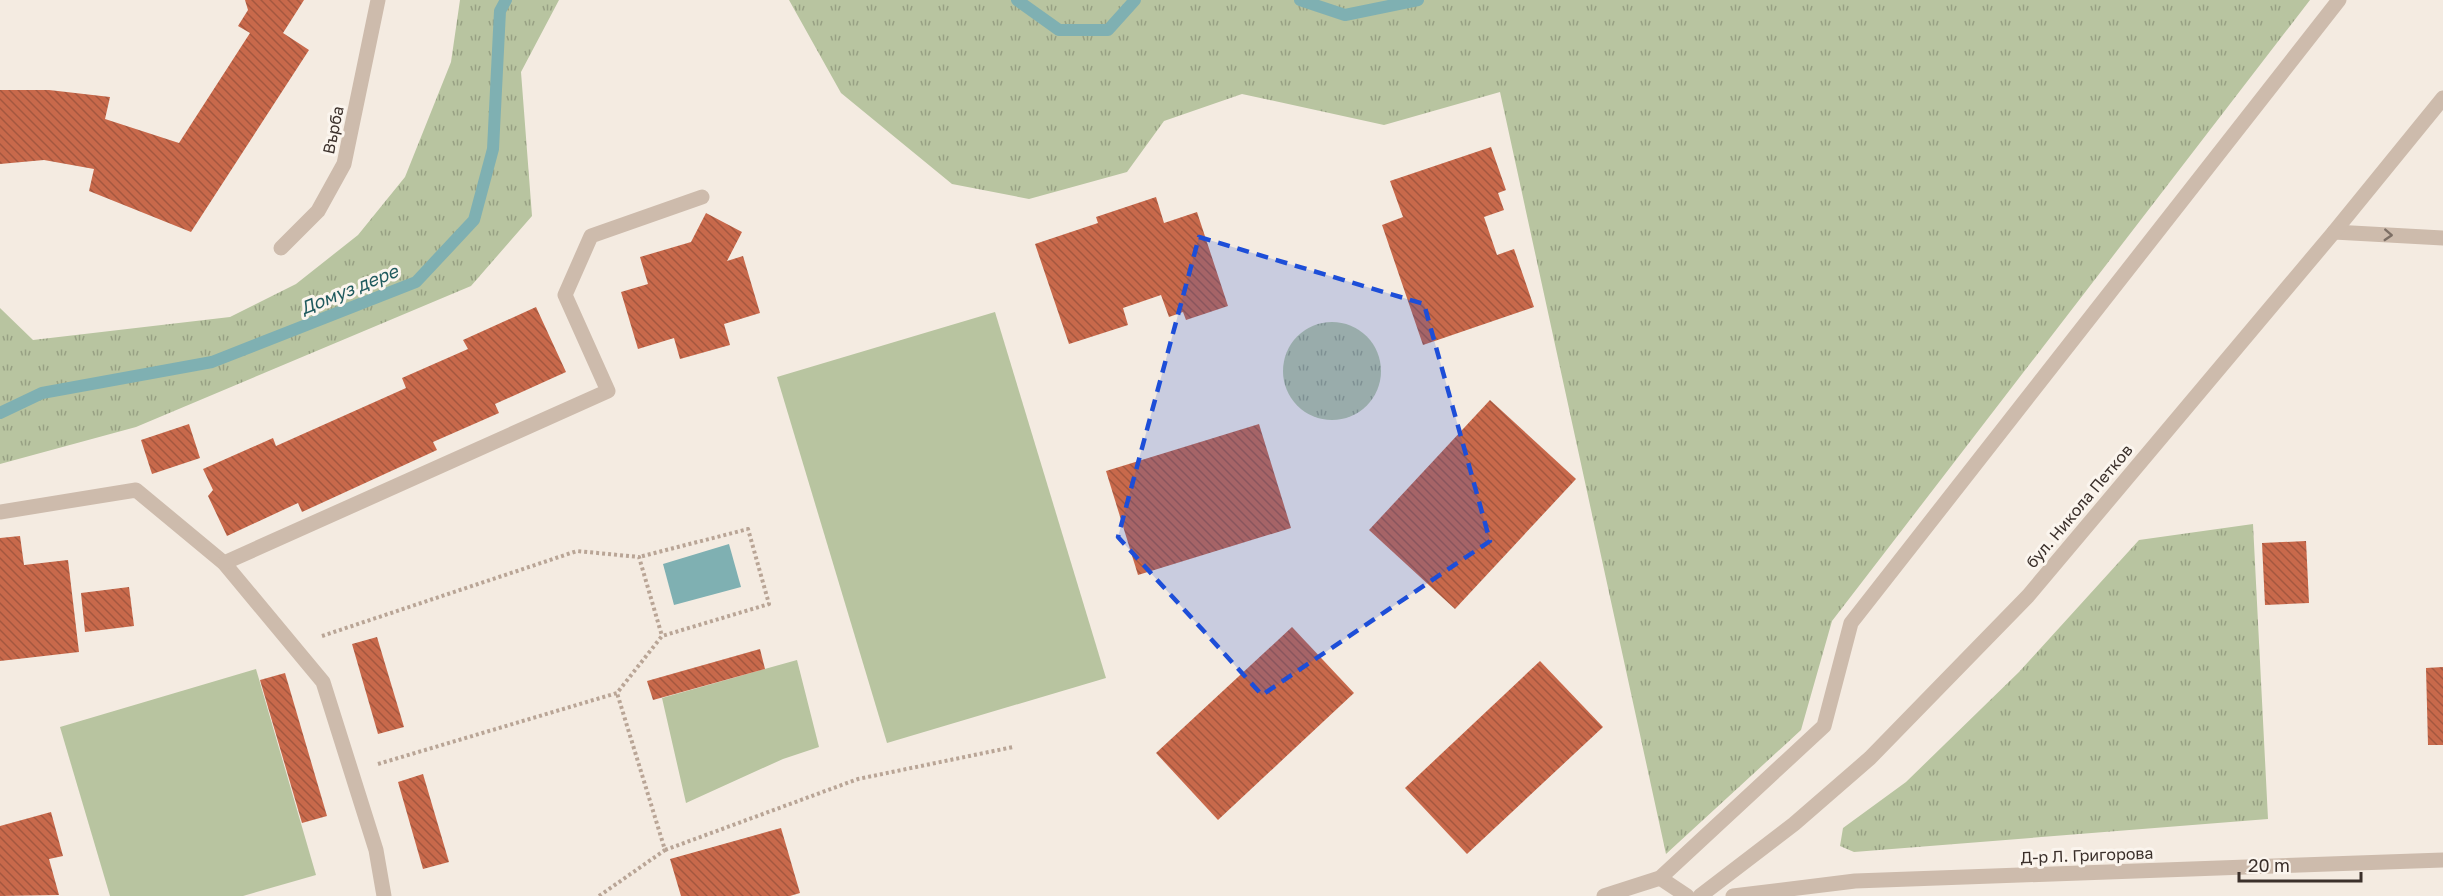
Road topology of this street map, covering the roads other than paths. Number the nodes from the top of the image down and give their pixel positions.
1 (378, 0) edge
2 (2339, 0) edge
3 (2443, 98) edge
4 (702, 197) dead end
5 (2334, 232) junction
6 (2443, 238) edge
7 (281, 248) dead end
8 (0, 512) edge
9 (224, 563) junction
10 (2443, 860) edge
11 (1660, 878) junction
12 (384, 896) edge
13 (1604, 896) edge
14 (1687, 896) edge
15 (1700, 896) edge
16 (1733, 896) edge

1 - 7 street, Върба
2 - 11 street
3 - 5 street, бул. Никола Петков
4 - 9 street
5 -> 6 street
5 - 15 street, бул. Никола Петков
8 - 9 street
9 - 12 street
10 - 16 street, Д-р Л. Григорова
11 - 13 street
11 - 14 street

